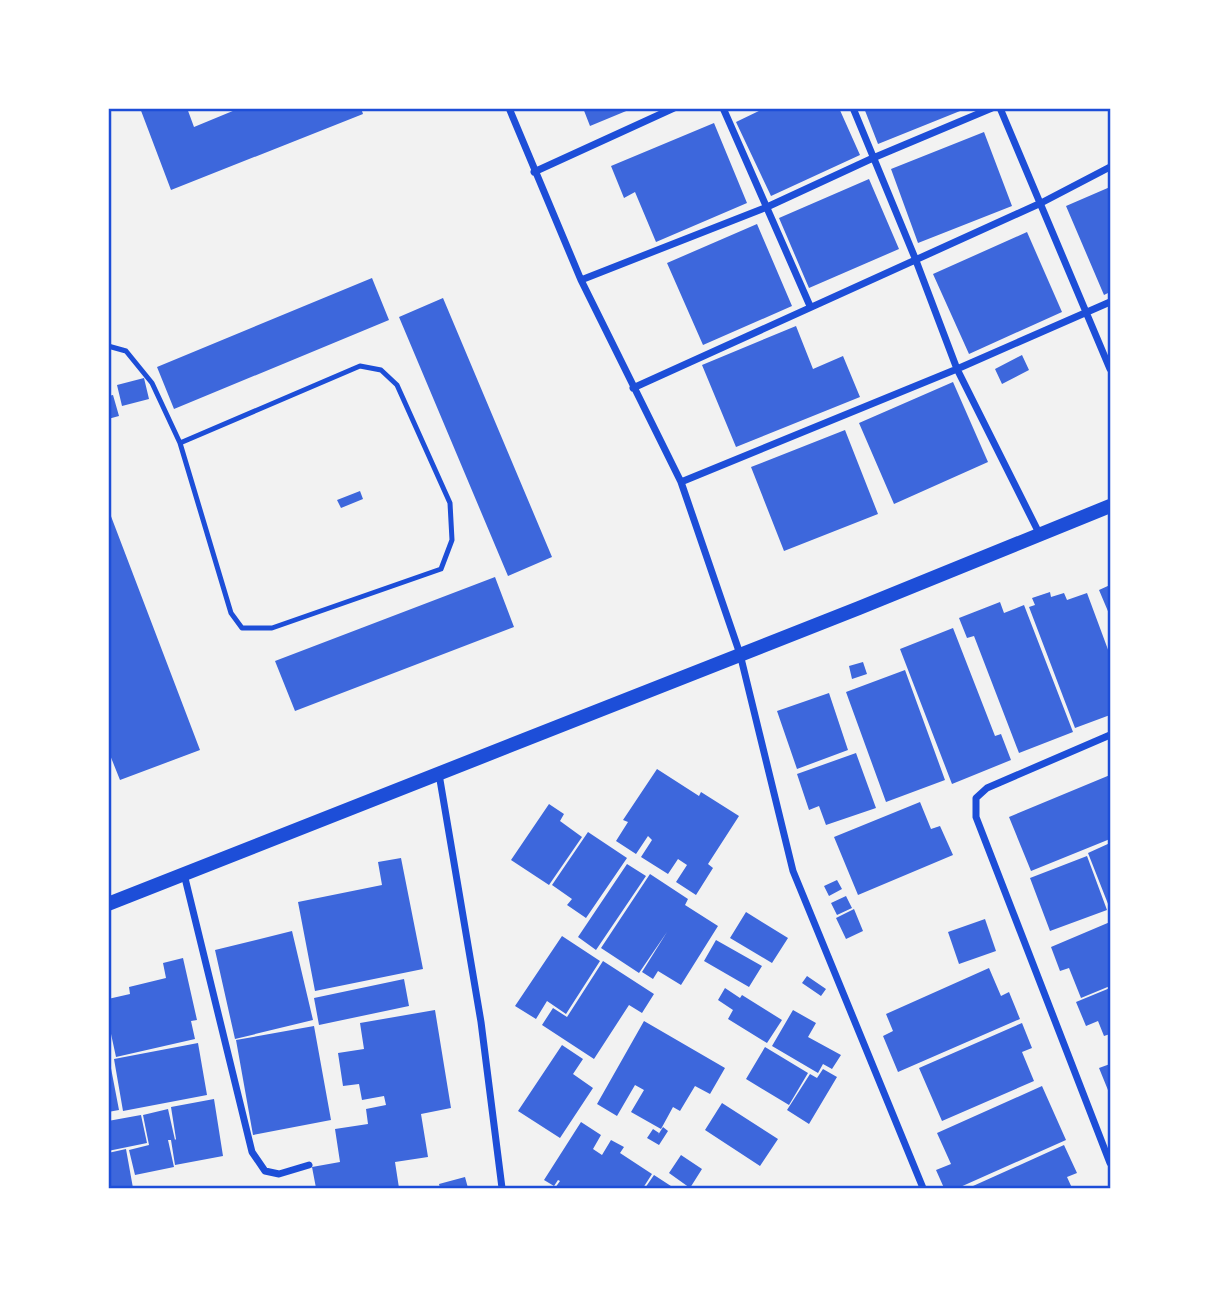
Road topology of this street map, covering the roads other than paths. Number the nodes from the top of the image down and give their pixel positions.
1 (509, 108) edge
2 (674, 108) edge
3 (723, 108) edge
4 (853, 108) edge
5 (992, 108) edge
6 (1000, 108) edge
7 (873, 158) junction
8 (1111, 167) edge
9 (534, 172) junction
10 (1041, 203) junction
11 (767, 207) junction
12 (915, 258) junction
13 (581, 280) junction
14 (1111, 302) edge
15 (810, 306) junction
16 (1087, 312) junction
17 (108, 346) edge
18 (957, 369) junction
19 (1111, 369) edge
20 (633, 388) junction
21 (180, 443) junction
22 (681, 482) junction
23 (1111, 506) edge
24 (1040, 535) junction
25 (740, 654) junction
26 (1111, 735) edge
27 (439, 774) junction
28 (184, 874) junction
29 (108, 904) edge
30 (1111, 1163) edge
31 (309, 1165) dead end
32 (502, 1188) edge
33 (923, 1188) edge

1 - 9 street
2 - 9 street
3 - 11 street
4 - 7 street
5 - 7 street
6 - 10 street
7 - 11 street
7 - 12 street
8 - 10 street
9 - 13 street
10 - 12 street
10 - 16 street
11 - 13 street
11 - 15 street
12 - 15 street
12 - 18 street
13 - 20 street
14 - 16 street
15 - 20 street
16 - 18 street
16 - 19 street
17 - 21 lane
18 - 22 street
18 - 24 street
20 - 22 street
21 - 21 lane
22 - 25 street
23 - 24 main road
24 - 25 main road
25 - 27 main road
25 - 33 street
26 - 30 street
27 - 28 main road
27 - 32 street
28 - 29 main road
28 - 31 street

